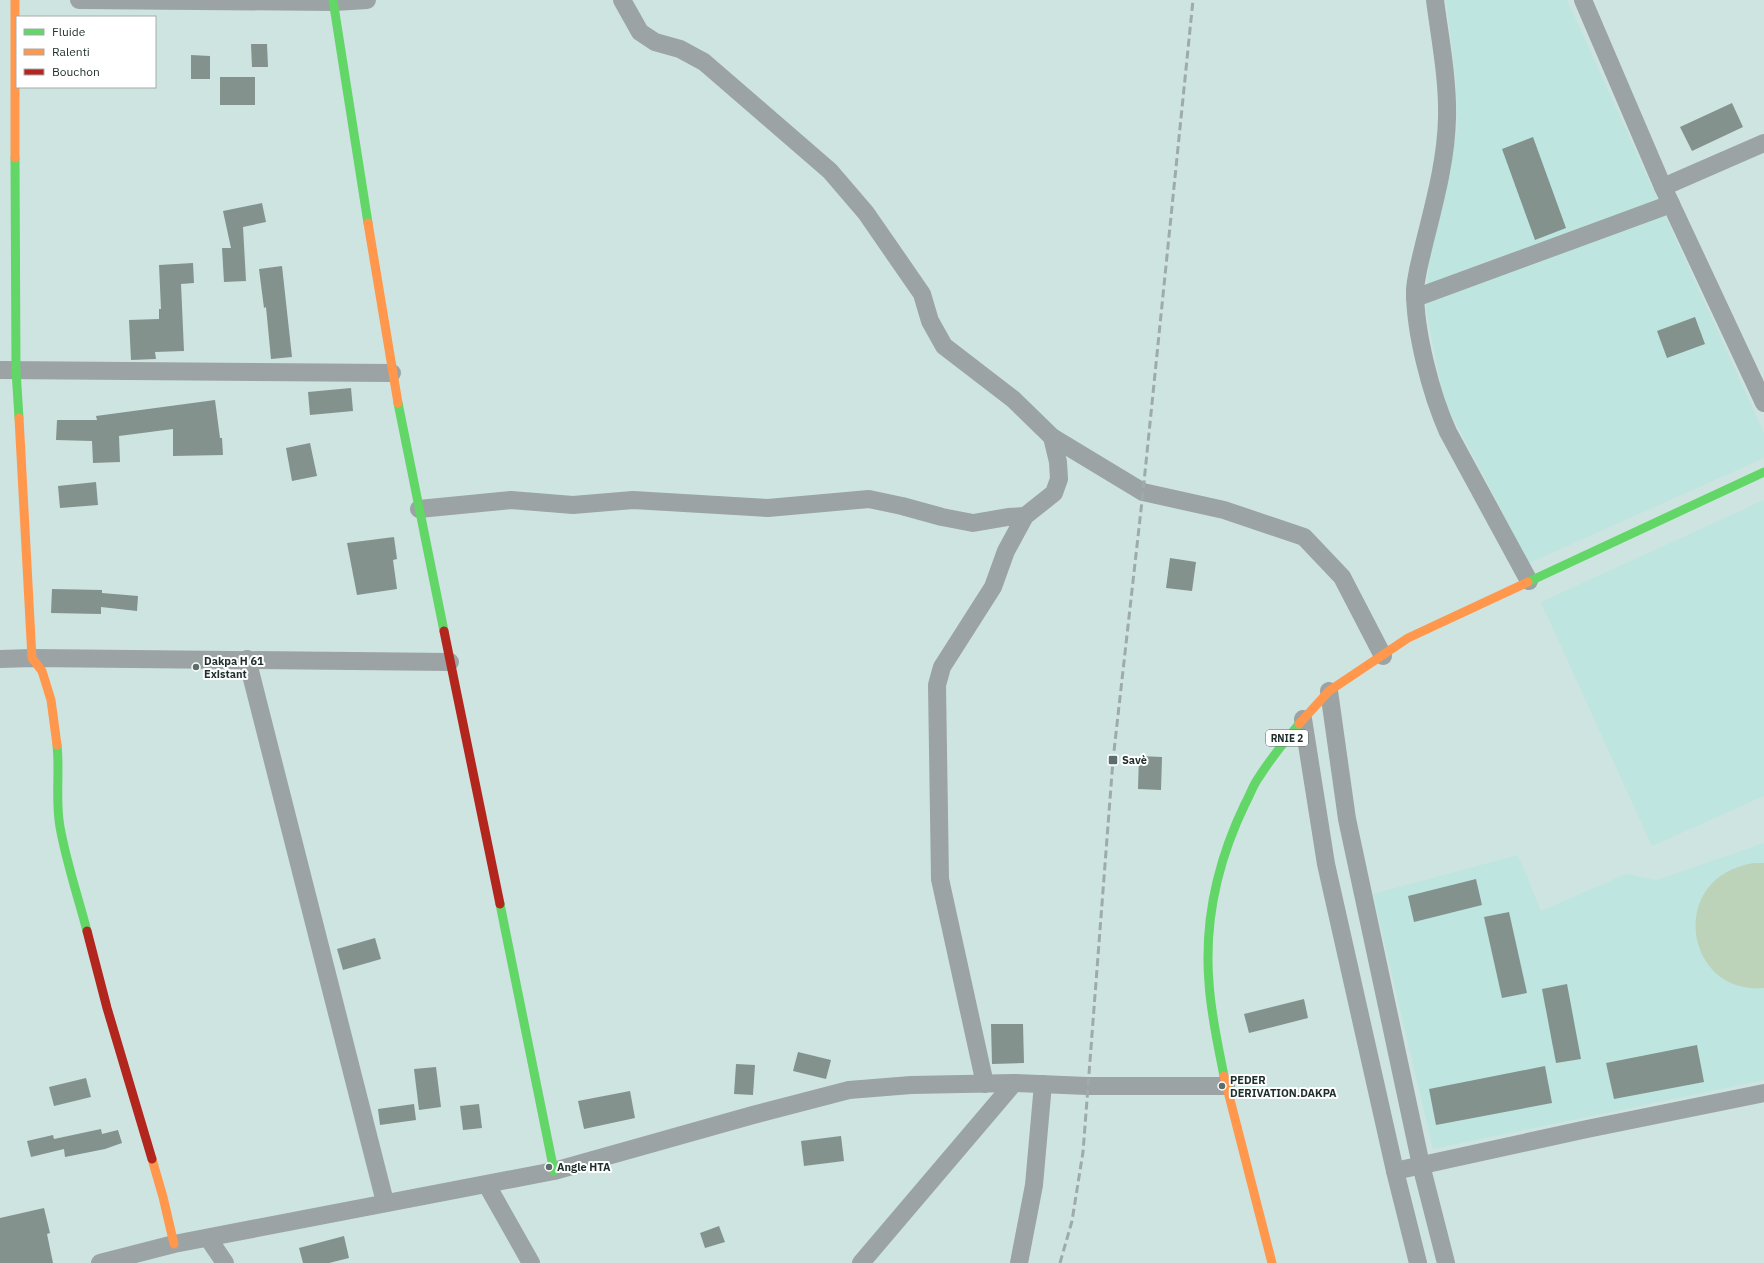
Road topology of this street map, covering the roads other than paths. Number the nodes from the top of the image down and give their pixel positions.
1 (15, 0) edge
2 (79, 0) edge
3 (367, 0) edge
4 (622, 0) edge
5 (1435, 0) edge
6 (1582, 0) edge
7 (334, 1) edge
8 (1764, 142) edge
9 (1664, 187) junction
10 (1671, 204) junction
11 (1415, 298) junction
12 (8, 370) edge
13 (392, 373) junction
14 (1764, 403) edge
15 (1052, 437) junction
16 (1764, 472) edge
17 (419, 509) junction
18 (1025, 516) junction
19 (1530, 581) junction
20 (1383, 656) junction
21 (32, 658) junction
22 (0, 659) edge
23 (247, 659) junction
24 (450, 662) junction
25 (1329, 691) junction
26 (1303, 719) junction
27 (1014, 1083) junction
28 (984, 1084) junction
29 (1043, 1084) junction
30 (1226, 1086) junction
31 (1764, 1093) edge
32 (1421, 1165) junction
33 (1395, 1171) junction
34 (554, 1172) junction
35 (487, 1185) junction
36 (385, 1202) junction
37 (208, 1238) junction
38 (174, 1244) junction
39 (100, 1263) edge
40 (225, 1263) edge
41 (531, 1263) edge
42 (861, 1263) edge
43 (1019, 1263) edge
44 (1272, 1263) edge
45 (1418, 1263) edge
46 (1446, 1263) edge

1 - 12 street
2 - 7 street
3 - 7 street
4 - 15 street
5 - 11 street
6 - 9 street
7 - 13 street
8 - 9 street
9 - 10 street
10 - 11 street
10 - 14 street
11 - 19 street
12 - 13 street
12 - 21 street
13 - 17 street
15 - 18 street
15 - 20 street
16 - 19 street, RNIE 2
17 - 18 street
17 - 24 street
18 - 28 street
19 - 20 street, RNIE 2
20 - 25 street, RNIE 2
21 - 22 street
21 - 23 street
21 - 38 street
23 - 24 street
23 - 36 street
24 - 34 street
25 - 26 street, RNIE 2
25 - 32 street
26 - 30 street, RNIE 2
26 - 33 street
27 - 28 street
27 - 29 street
27 - 42 street
28 - 34 street
29 - 30 street
29 - 43 street
30 - 44 street, RNIE 2
31 - 32 street
32 - 33 street
32 - 46 street
33 - 45 street
34 - 35 street
35 - 36 street
35 - 41 street
36 - 37 street
37 - 38 street
37 - 40 street
38 - 39 street

